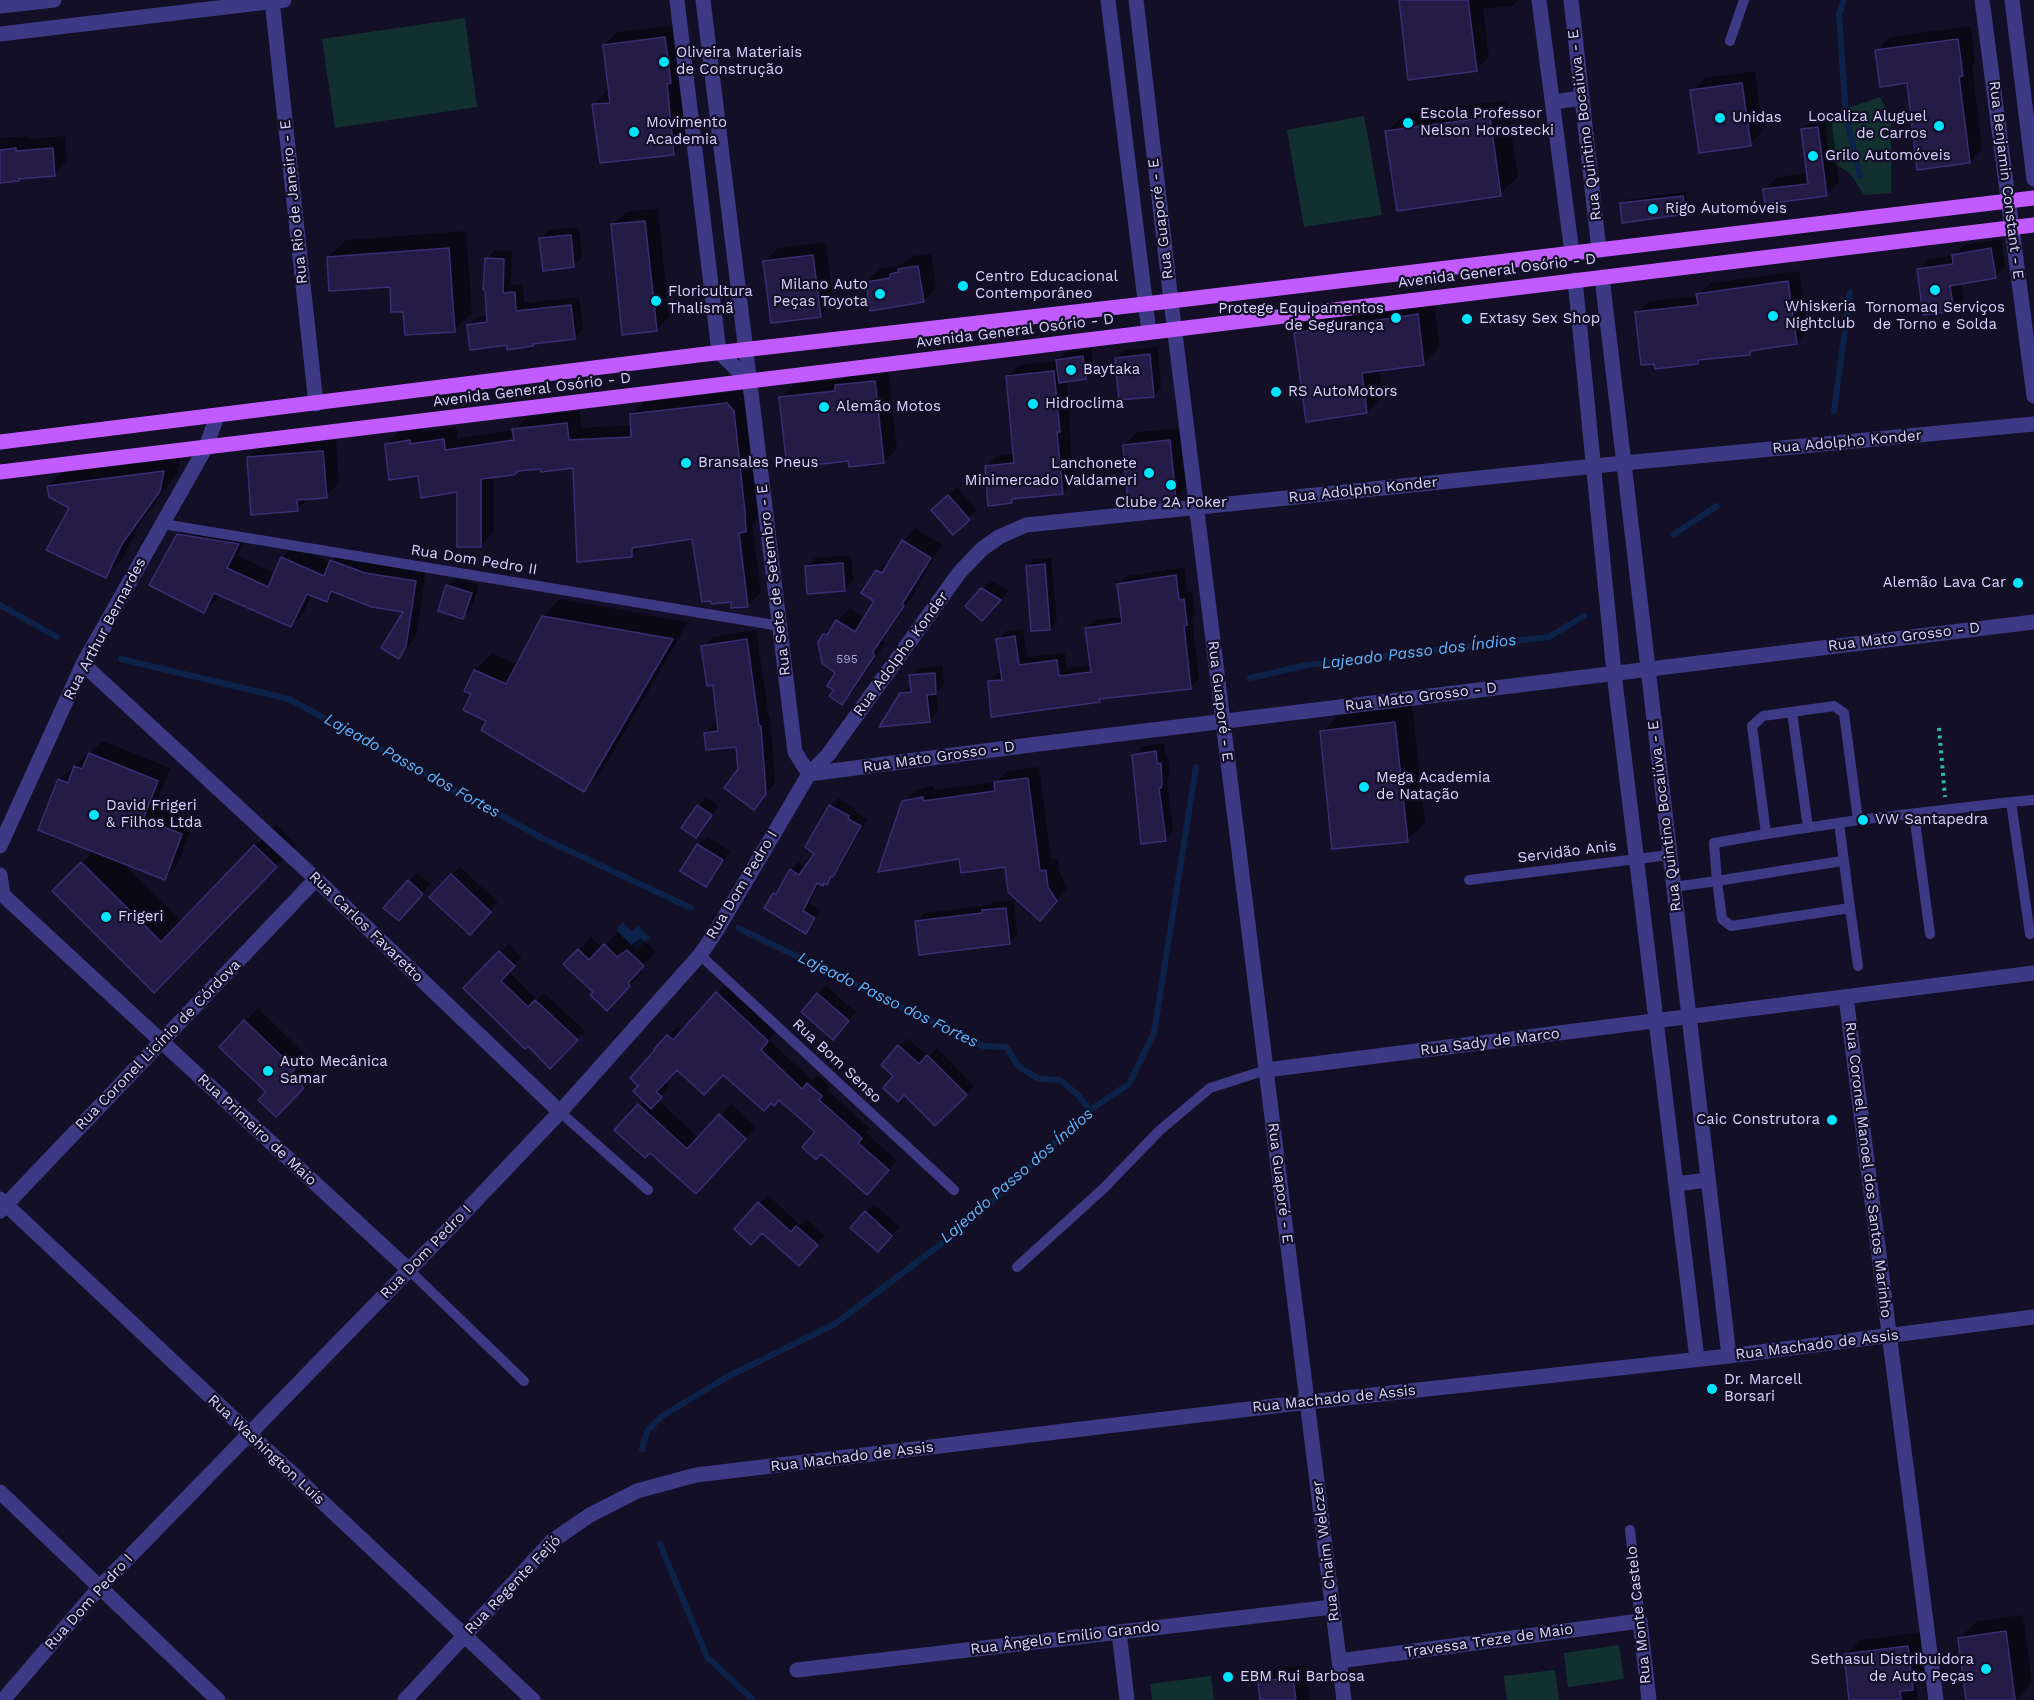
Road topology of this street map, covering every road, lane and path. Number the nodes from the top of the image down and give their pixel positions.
1 (54, 0) edge
2 (677, 0) edge
3 (703, 0) edge
4 (1108, 0) edge
5 (1136, 0) edge
6 (1539, 0) edge
7 (1571, 0) edge
8 (1744, 0) edge
9 (1982, 0) edge
10 (2012, 0) edge
11 (276, 1) edge
12 (0, 6) edge
13 (0, 34) edge
14 (1730, 41) dead end
15 (1582, 98) junction
16 (1553, 102) junction
17 (2034, 179) edge
18 (2034, 198) edge
19 (2009, 201) junction
20 (2034, 225) edge
21 (2012, 228) junction
22 (1599, 250) junction
23 (1572, 253) junction
24 (1602, 277) junction
25 (1575, 280) junction
26 (1171, 301) junction
27 (1145, 304) junction
28 (1174, 329) junction
29 (1149, 332) junction
30 (746, 349) junction
31 (719, 352) junction
32 (750, 382) junction
33 (2034, 396) edge
34 (316, 404) junction
35 (217, 416) junction
36 (2034, 424) edge
37 (0, 442) edge
38 (206, 447) junction
39 (1624, 464) junction
40 (1593, 466) junction
41 (0, 472) edge
42 (1196, 507) junction
43 (163, 524) junction
44 (2034, 622) edge
45 (780, 626) junction
46 (83, 664) junction
47 (1647, 669) junction
48 (1614, 673) junction
49 (1792, 712) junction
50 (1222, 721) junction
51 (1939, 728) dead end
52 (809, 774) junction
53 (2034, 800) edge
54 (2011, 802) junction
55 (1946, 810) junction
56 (1914, 814) junction
57 (1858, 820) junction
58 (1839, 823) junction
59 (1808, 828) junction
60 (1766, 834) junction
61 (0, 846) edge
62 (1669, 855) junction
63 (1636, 859) junction
64 (1842, 861) junction
65 (0, 875) edge
66 (316, 879) junction
67 (1469, 880) dead end
68 (1717, 881) junction
69 (1673, 887) junction
70 (1, 899) edge
71 (1850, 908) junction
72 (1930, 934) dead end
73 (2030, 934) dead end
74 (700, 955) junction
75 (1858, 966) dead end
76 (2034, 973) edge
77 (1846, 997) junction
78 (1689, 1017) junction
79 (1656, 1021) junction
80 (162, 1042) junction
81 (1266, 1070) junction
82 (560, 1112) junction
83 (1708, 1180) junction
84 (1676, 1184) junction
85 (648, 1190) dead end
86 (954, 1190) dead end
87 (2, 1205) edge
88 (1017, 1267) dead end
89 (409, 1270) junction
90 (2034, 1317) edge
91 (1889, 1337) junction
92 (1729, 1356) junction
93 (1697, 1359) junction
94 (524, 1381) dead end
95 (1308, 1402) junction
96 (248, 1433) junction
97 (637, 1491) joint
98 (0, 1492) edge
99 (1630, 1530) dead end
100 (100, 1587) junction
101 (1332, 1606) junction
102 (1640, 1621) junction
103 (1119, 1632) junction
104 (463, 1635) junction
105 (1339, 1662) junction
106 (797, 1670) dead end
107 (3, 1700) edge
108 (218, 1700) edge
109 (405, 1700) edge
110 (533, 1700) edge
111 (1127, 1700) edge
112 (1344, 1700) edge
113 (1648, 1700) edge
114 (1936, 1700) edge

1 - 12 street
2 - 31 street
3 - 30 street, Rua Sete de Setembro - E
4 - 27 street, Rua Guaporé - E
5 - 26 street, Rua Guaporé - E
6 - 16 street, Rua Quintino Bocaiúva - E
7 - 15 street, Rua Quintino Bocaiúva - E
8 - 14 lane
9 - 19 street, Rua Benjamin Constant - E
10 - 17 street, Rua Benjamin Constant - E
11 - 13 street
11 - 34 street, Rua Rio de Janeiro - E
15 - 16 street
15 - 22 street, Rua Quintino Bocaiúva - E
16 - 23 street, Rua Quintino Bocaiúva - E
18 - 19 main road, Avenida General Osório - D
19 - 21 street, Rua Benjamin Constant - E
19 - 22 main road, Avenida General Osório - D
20 - 21 main road, Avenida General Osório - D
21 - 24 main road, Avenida General Osório - D
21 - 33 street, Rua Benjamin Constant - E
22 - 23 main road, Avenida General Osório - D
23 - 26 main road, Avenida General Osório - D
24 - 25 main road, Avenida General Osório - D
24 - 39 street, Rua Quintino Bocaiúva - E
25 - 28 main road, Avenida General Osório - D
25 - 40 street
26 - 27 main road, Avenida General Osório - D
26 - 28 street, Rua Guaporé - E
27 - 29 street, Rua Guaporé - E
27 - 30 main road, Avenida General Osório - D
28 - 29 main road, Avenida General Osório - D
28 - 42 street, Rua Guaporé - E
29 - 32 main road, Avenida General Osório - D
30 - 31 main road, Avenida General Osório - D
30 - 32 street, Rua Sete de Setembro - E
31 - 32 street
31 - 34 main road, Avenida General Osório - D
32 - 38 main road, Avenida General Osório - D
32 - 45 street, Rua Sete de Setembro - E
34 - 35 main road, Avenida General Osório - D
35 - 37 main road, Avenida General Osório - D
35 - 38 street, Rua Arthur Bernardes
36 - 39 street, Rua Adolpho Konder
38 - 41 main road, Avenida General Osório - D
38 - 43 street, Rua Arthur Bernardes
39 - 40 street, Rua Adolpho Konder
39 - 47 street, Rua Quintino Bocaiúva - E
40 - 42 street, Rua Adolpho Konder
40 - 48 street
42 - 50 street, Rua Guaporé - E
42 - 52 street, Rua Adolpho Konder
43 - 45 lane, Rua Dom Pedro II
43 - 46 street, Rua Arthur Bernardes
44 - 47 street, Rua Mato Grosso - D
45 - 52 street, Rua Sete de Setembro - E
46 - 61 street, Rua Arthur Bernardes
46 - 66 street, Rua Carlos Favaretto
47 - 48 street, Rua Mato Grosso - D
47 - 62 street, Rua Quintino Bocaiúva - E
48 - 50 street, Rua Mato Grosso - D
48 - 63 street
49 - 57 lane
49 - 59 lane
49 - 60 lane
50 - 52 street, Rua Mato Grosso - D
50 - 81 street, Rua Guaporé - E
51 - 55 path
52 - 74 street, Rua Dom Pedro I
53 - 54 lane
54 - 55 lane
54 - 73 lane
55 - 56 lane
56 - 57 lane
56 - 72 lane
57 - 58 lane
58 - 59 lane
58 - 64 lane
59 - 60 lane
60 - 68 lane
62 - 63 lane, Servidão Anis
62 - 69 street, Rua Quintino Bocaiúva - E
63 - 67 lane, Servidão Anis
63 - 79 street
64 - 68 lane
64 - 71 lane
65 - 70 street, Rua Primeiro de Maio
66 - 80 street, Rua Coronel Licínio de Córdova
66 - 82 street, Rua Carlos Favaretto
68 - 69 lane
68 - 71 lane
69 - 78 street, Rua Quintino Bocaiúva - E
70 - 80 street, Rua Primeiro de Maio
71 - 75 lane
74 - 82 street, Rua Dom Pedro I
74 - 86 lane, Rua Bom Senso
76 - 77 street, Rua Sady de Marco
77 - 78 street, Rua Sady de Marco
77 - 91 street, Rua Coronel Manoel dos Santos Marinho
78 - 79 street, Rua Sady de Marco
78 - 83 street, Rua Quintino Bocaiúva - E
79 - 81 street, Rua Sady de Marco
79 - 84 street
80 - 87 street, Rua Coronel Licínio de Córdova
80 - 89 street, Rua Primeiro de Maio
81 - 88 lane, Rua Sady de Marco
81 - 95 street, Rua Guaporé - E
82 - 85 lane, Rua Carlos Favaretto
82 - 89 street, Rua Dom Pedro I
83 - 84 street
83 - 92 street, Rua Quintino Bocaiúva - E
84 - 93 street
87 - 96 street, Rua Washington Luís
89 - 94 lane, Rua Primeiro de Maio
89 - 96 street, Rua Dom Pedro I
90 - 91 street, Rua Machado de Assis
91 - 92 street, Rua Machado de Assis
91 - 114 street, Rua Coronel Manoel dos Santos Marinho
92 - 93 street, Rua Machado de Assis
93 - 95 street, Rua Machado de Assis
95 - 97 street, Rua Machado de Assis
95 - 101 street, Rua Chaim Welczer
96 - 100 street, Rua Dom Pedro I
96 - 104 street, Rua Washington Luís
97 - 104 street, Rua Regente Feijó
98 - 100 street
99 - 102 lane, Rua Monte Castelo
100 - 107 street, Rua Dom Pedro I
100 - 108 street
101 - 103 street, Rua Ângelo Emílio Grando
101 - 105 street, Rua Chaim Welczer
102 - 105 street, Travessa Treze de Maio
102 - 113 street, Rua Monte Castelo
103 - 106 street, Rua Ângelo Emílio Grando
103 - 111 street
104 - 109 street, Rua Regente Feijó
104 - 110 street, Rua Washington Luís
105 - 112 street, Rua Chaim Welczer

